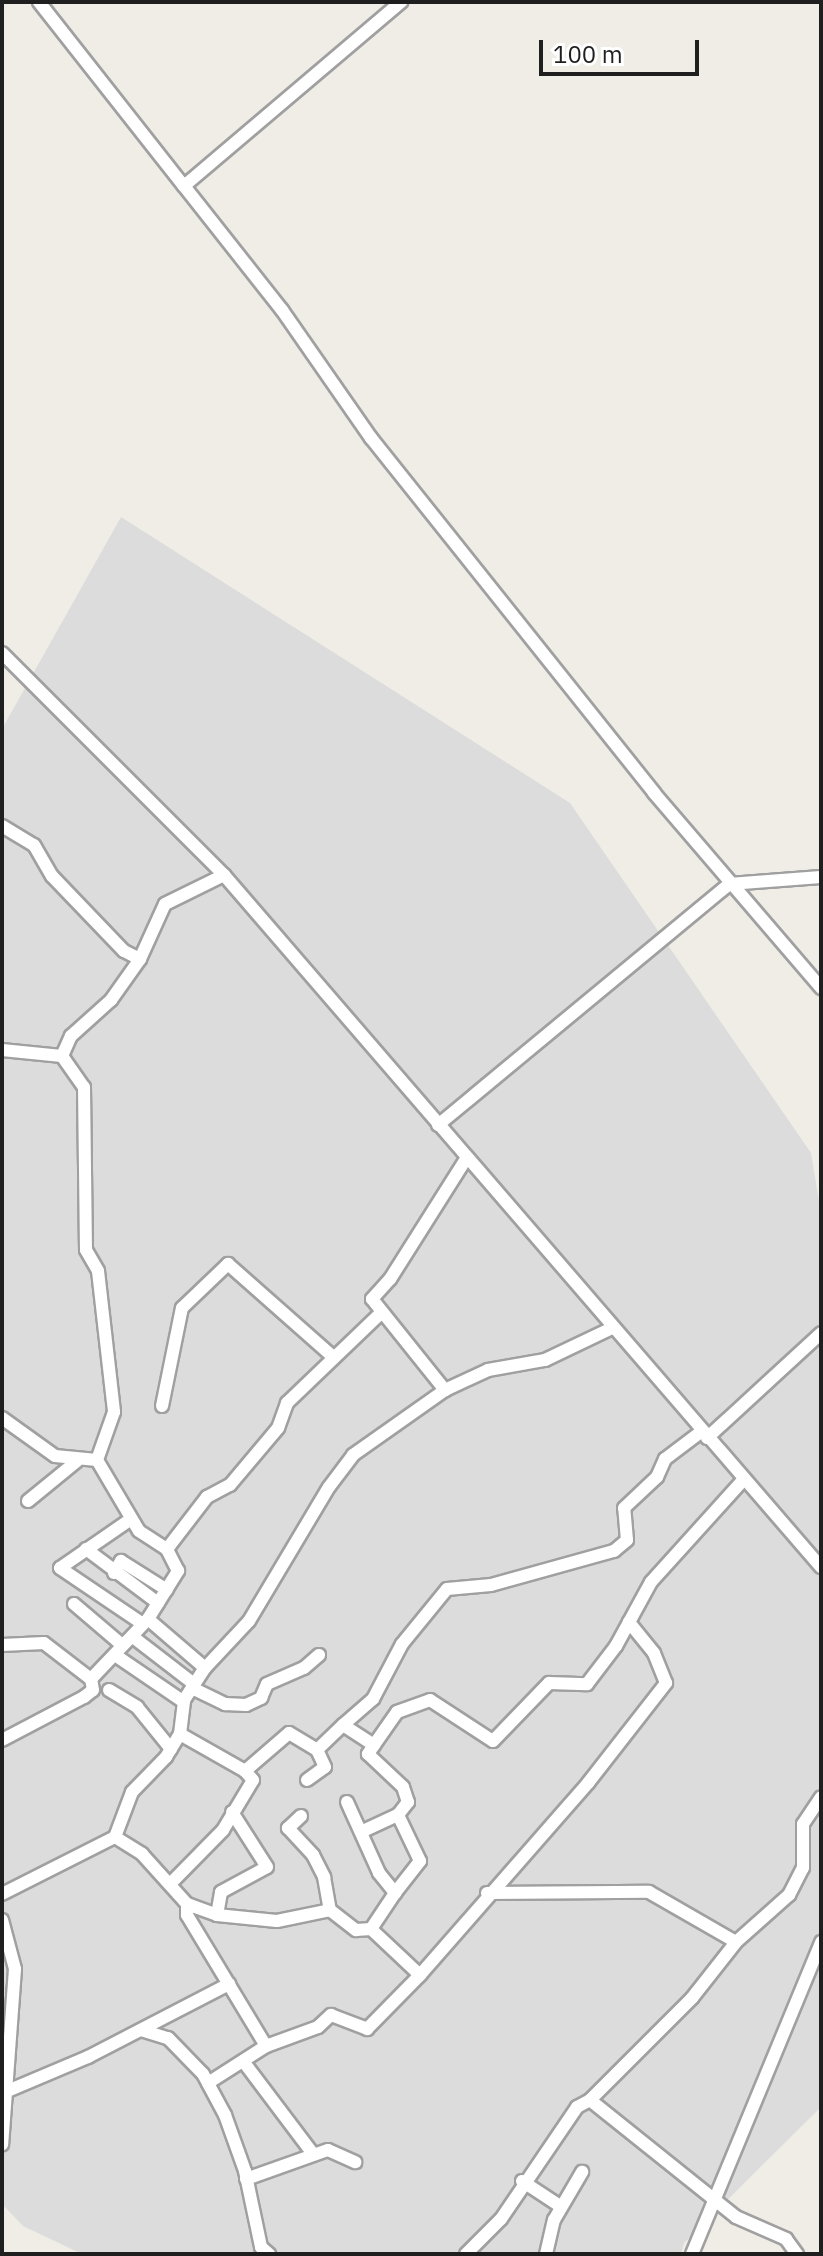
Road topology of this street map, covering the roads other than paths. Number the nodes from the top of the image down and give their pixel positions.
1 (39, 2) edge
2 (401, 2) edge
3 (184, 186) junction
4 (2, 653) edge
5 (2, 826) edge
6 (224, 875) junction
7 (821, 877) edge
8 (729, 884) junction
9 (140, 959) junction
10 (821, 988) edge
11 (2, 1050) edge
12 (62, 1056) junction
13 (438, 1125) junction
14 (466, 1159) junction
15 (381, 1313) junction
16 (612, 1328) junction
17 (821, 1333) edge
18 (332, 1356) junction
19 (445, 1390) junction
20 (162, 1406) dead end
21 (2, 1418) edge
22 (704, 1434) junction
23 (97, 1460) junction
24 (77, 1461) junction
25 (744, 1479) junction
26 (28, 1501) dead end
27 (131, 1519) junction
28 (86, 1549) junction
29 (167, 1549) junction
30 (821, 1567) edge
31 (114, 1573) junction
32 (167, 1590) junction
33 (158, 1603) junction
34 (74, 1604) dead end
35 (146, 1622) junction
36 (629, 1622) junction
37 (2, 1645) edge
38 (123, 1646) junction
39 (319, 1655) dead end
40 (205, 1668) junction
41 (91, 1679) junction
42 (193, 1686) junction
43 (109, 1690) dead end
44 (184, 1702) junction
45 (343, 1725) junction
46 (180, 1734) junction
47 (2, 1740) edge
48 (374, 1745) junction
49 (171, 1749) junction
50 (317, 1750) junction
51 (245, 1771) junction
52 (307, 1780) dead end
53 (821, 1797) edge
54 (347, 1802) dead end
55 (232, 1812) junction
56 (398, 1815) junction
57 (301, 1816) dead end
58 (363, 1831) junction
59 (115, 1837) junction
60 (171, 1883) junction
61 (395, 1893) junction
62 (487, 1893) junction
63 (2, 1894) edge
64 (187, 1904) junction
65 (330, 1910) junction
66 (217, 1915) junction
67 (2, 1920) edge
68 (371, 1929) junction
69 (736, 1942) junction
70 (821, 1942) edge
71 (420, 1975) junction
72 (229, 1984) junction
73 (141, 2030) junction
74 (266, 2046) junction
75 (243, 2061) junction
76 (208, 2083) junction
77 (10, 2090) junction
78 (590, 2100) junction
79 (2, 2145) edge
80 (313, 2154) junction
81 (355, 2162) dead end
82 (582, 2172) dead end
83 (246, 2179) junction
84 (522, 2181) junction
85 (716, 2201) junction
86 (560, 2206) junction
87 (269, 2254) edge
88 (466, 2254) edge
89 (546, 2254) edge
90 (692, 2254) edge
91 (797, 2254) edge

1 - 3 street
2 - 3 street
3 - 8 street
4 - 6 street
5 - 9 street
6 - 9 street
6 - 13 street
7 - 8 street
8 - 10 street
8 - 13 street
9 - 12 street
11 - 12 street
12 - 23 street
13 - 14 street
14 - 15 street
14 - 16 street
15 - 18 street
15 - 19 street
16 - 19 street
16 - 22 street
17 - 22 street
18 - 20 street
18 - 29 street
19 - 40 street
21 - 24 street
22 - 25 street
22 - 45 street
23 - 24 street
23 - 27 street
24 - 26 street
25 - 30 street
25 - 36 street
27 - 28 street
27 - 29 street
28 - 31 street
28 - 35 street
29 - 32 street
31 - 32 street
31 - 33 street
32 - 33 street
33 - 35 street
34 - 38 street
35 - 38 street
35 - 40 street
36 - 48 street
36 - 62 street
37 - 41 street
38 - 41 street
38 - 42 street
38 - 44 street
39 - 42 street
40 - 42 street
41 - 47 street
42 - 44 street
43 - 49 street
44 - 46 street
45 - 48 street
45 - 50 street
46 - 49 street
46 - 51 street
48 - 56 street
49 - 59 street
50 - 51 street
50 - 52 street
51 - 55 street
53 - 69 street
54 - 58 street
55 - 60 street
55 - 66 street
56 - 58 street
56 - 61 street
57 - 65 street
58 - 61 street
59 - 60 street
59 - 63 street
60 - 64 street
61 - 68 street
62 - 69 street
62 - 71 street
64 - 66 street
64 - 72 street
65 - 66 street
65 - 68 street
67 - 77 street
68 - 71 street
69 - 78 street
70 - 85 street
71 - 74 street
72 - 73 street
72 - 74 street
73 - 76 street
73 - 77 street
74 - 75 street
75 - 76 street
75 - 80 street
76 - 83 street
77 - 79 street
78 - 84 street
78 - 85 street
80 - 81 street
80 - 83 street
82 - 86 street
83 - 87 street
84 - 86 street
84 - 88 street
85 - 90 street
85 - 91 street
86 - 89 street

